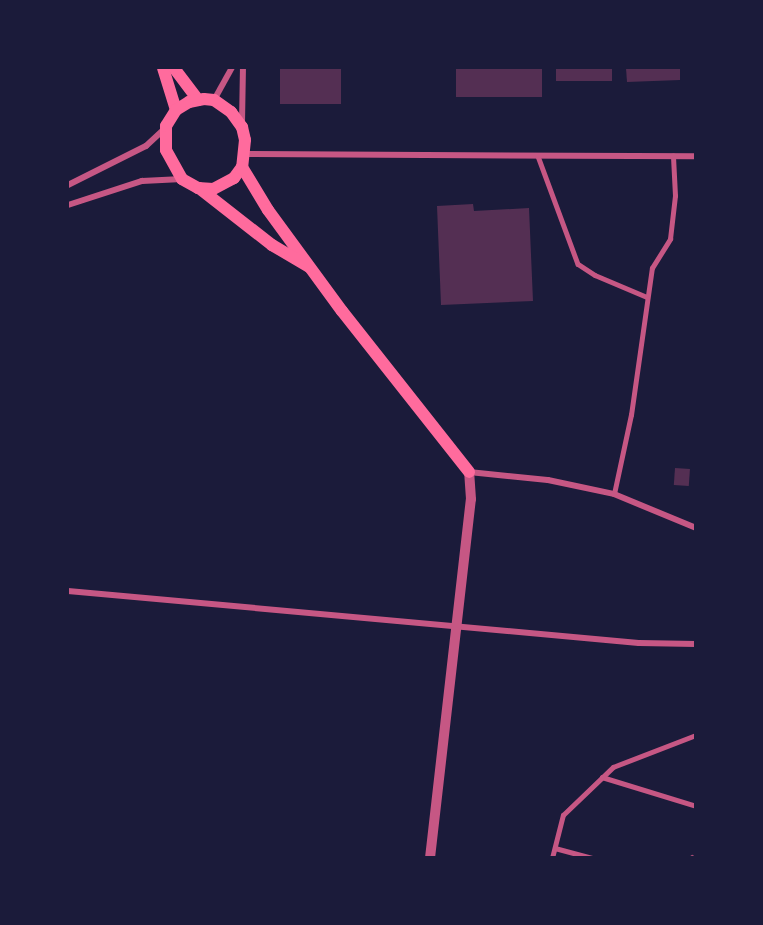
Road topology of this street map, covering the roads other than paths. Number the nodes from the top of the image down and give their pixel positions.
1 (163, 68) edge
2 (174, 68) edge
3 (232, 68) edge
4 (243, 68) edge
5 (198, 100) junction
6 (214, 100) junction
7 (176, 110) junction
8 (166, 126) junction
9 (242, 127) junction
10 (245, 154) junction
11 (538, 156) junction
12 (673, 156) junction
13 (696, 156) edge
14 (242, 167) junction
15 (182, 179) junction
16 (68, 185) edge
17 (198, 188) junction
18 (68, 205) edge
19 (313, 269) junction
20 (647, 297) junction
21 (469, 472) junction
22 (614, 494) junction
23 (696, 528) edge
24 (68, 591) edge
25 (696, 644) edge
26 (696, 735) edge
27 (602, 777) junction
28 (696, 806) edge
29 (555, 848) junction
30 (430, 858) edge
31 (552, 858) edge
32 (593, 858) edge

1 - 7 main road
2 - 5 main road
3 - 6 street
4 - 9 street
5 - 6 main road
5 - 7 main road
6 - 9 main road
7 - 8 main road
8 - 15 main road
8 - 16 street
9 - 10 main road
10 - 11 street
10 - 14 main road
11 - 12 street
11 - 20 lane
12 - 13 street
12 - 20 lane
14 - 17 main road
14 - 19 main road
15 - 17 main road
15 - 18 street
17 - 19 main road
19 - 21 main road
20 - 22 lane
21 - 22 street
21 - 30 street
22 - 23 street
24 - 25 street
26 - 27 lane
27 - 28 lane
27 - 29 lane
29 - 31 lane
29 - 32 lane

